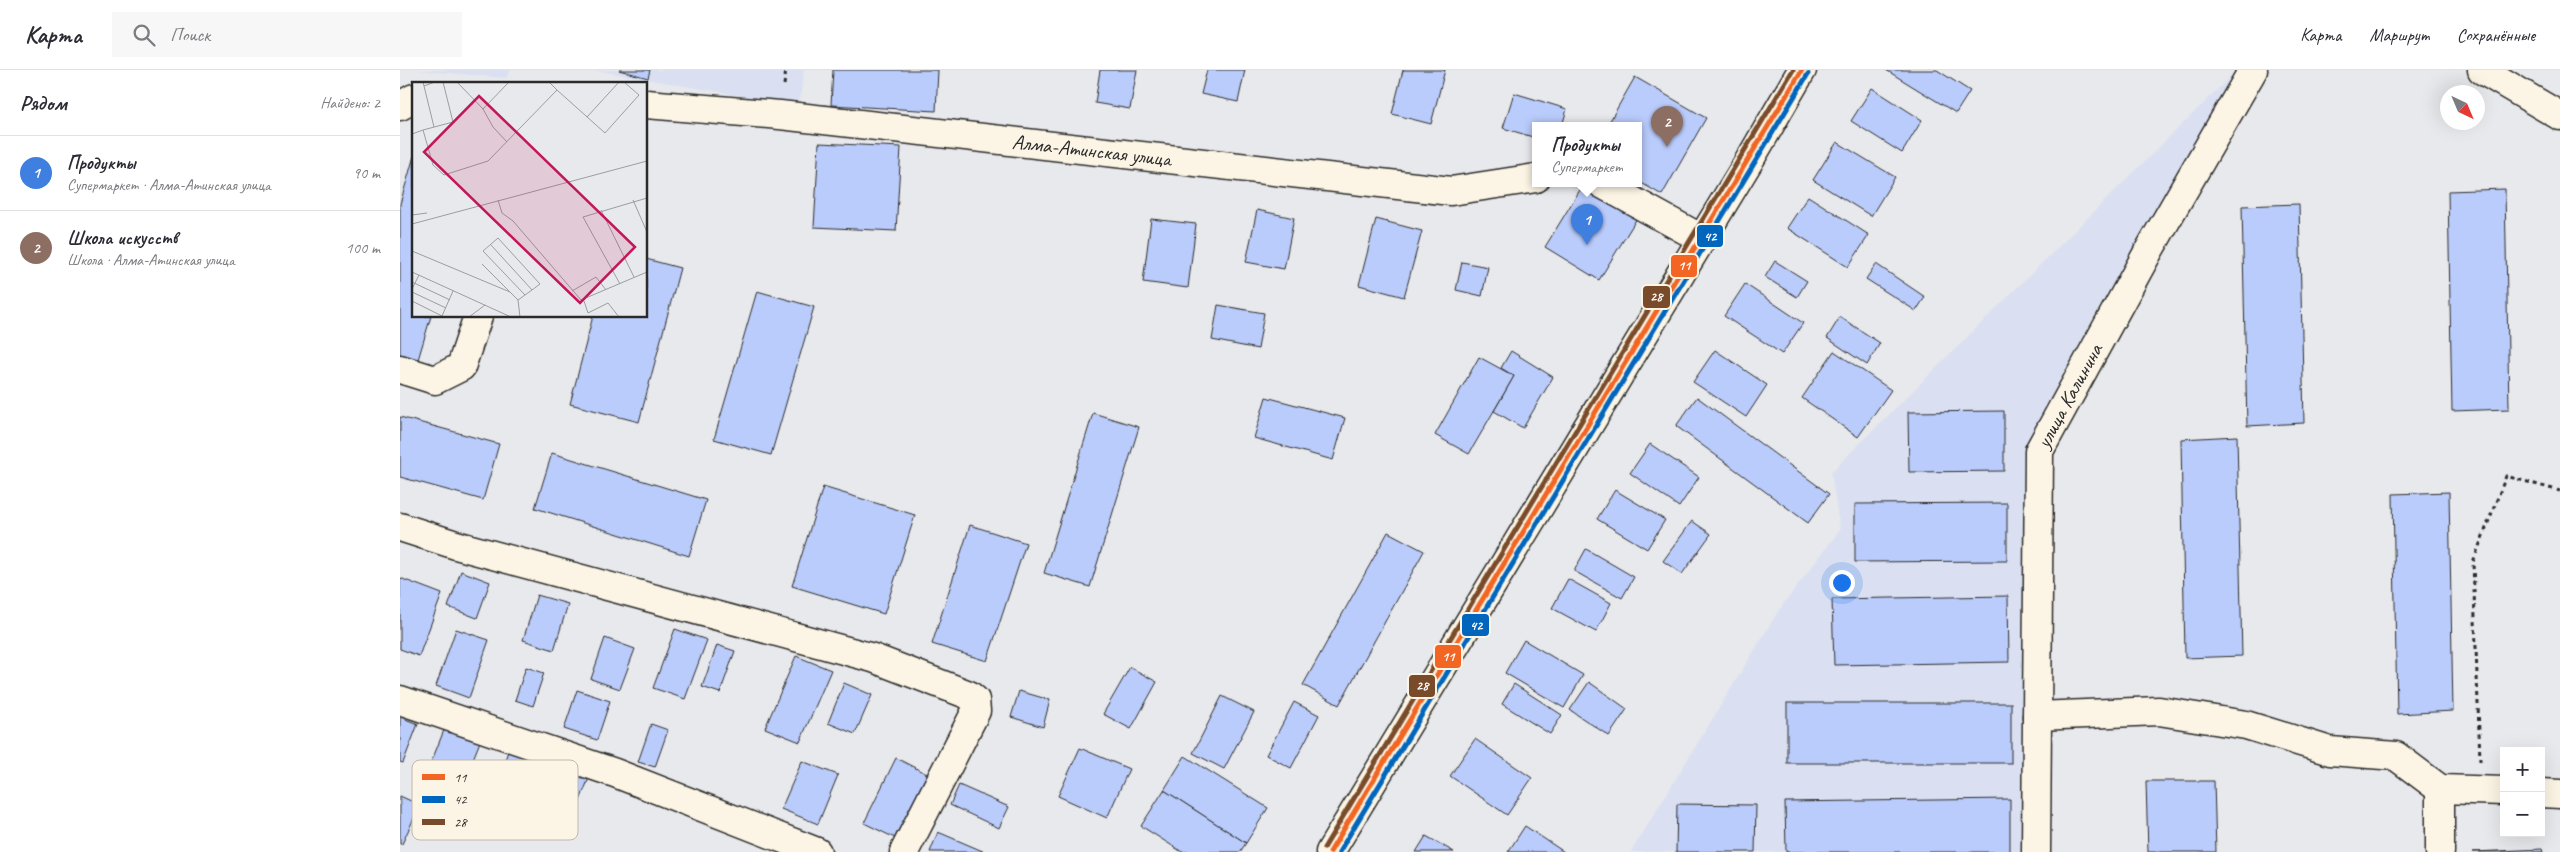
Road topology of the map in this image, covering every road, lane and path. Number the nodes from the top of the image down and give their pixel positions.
1 (1802, 70) edge
2 (2253, 70) edge
3 (2482, 70) edge
4 (412, 99) edge
5 (648, 104) edge
6 (400, 106) edge
7 (2560, 116) edge
8 (1532, 179) edge
9 (1607, 187) edge
10 (1702, 239) junction
11 (477, 318) edge
12 (400, 369) edge
13 (2560, 490) edge
14 (400, 527) edge
15 (400, 700) edge
16 (2037, 716) junction
17 (577, 760) edge
18 (578, 760) edge
19 (2440, 788) junction
20 (2493, 791) edge
21 (2545, 793) edge
22 (2560, 794) edge
23 (817, 852) edge
24 (904, 852) edge
25 (1330, 852) edge
26 (2036, 852) edge
27 (2440, 852) edge

1 - 10 street
2 - 16 street, улица Калинина
3 - 7 street
4 - 6 street
5 - 8 street, Алма-Атинская улица
9 - 10 street
10 - 25 street
11 - 12 street
13 - 20 path
14 - 24 street
15 - 17 street
16 - 19 street
16 - 26 street, улица Калинина
18 - 23 street
19 - 20 street
19 - 27 street
21 - 22 street

